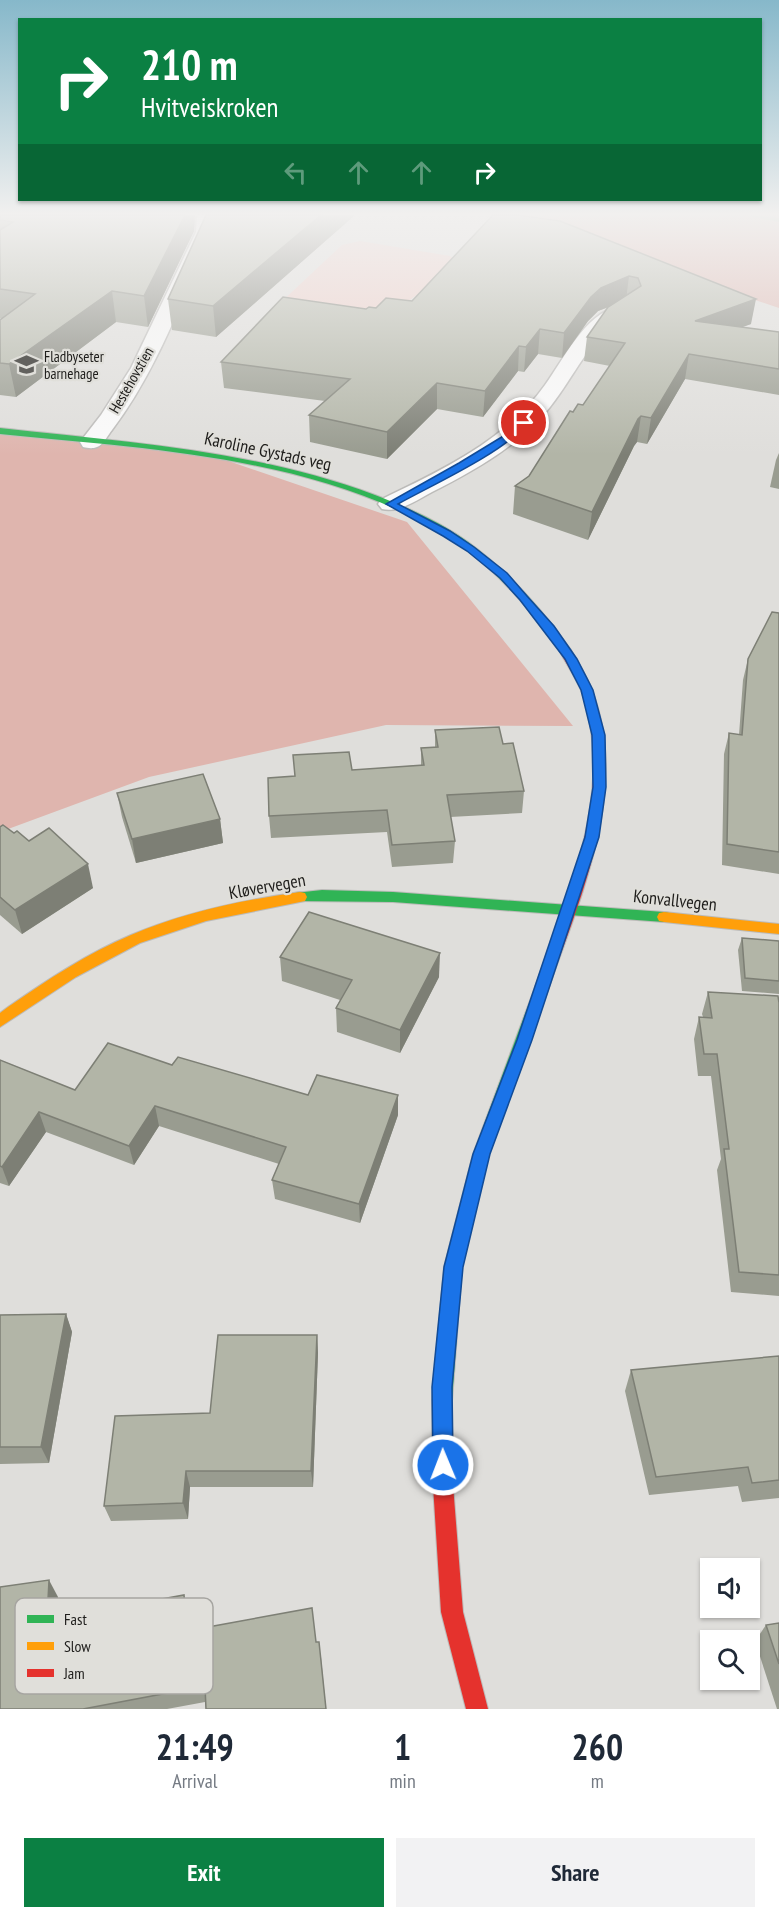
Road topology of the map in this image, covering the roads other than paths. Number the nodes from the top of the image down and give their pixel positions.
1 (175, 295) edge
2 (627, 308) edge
3 (0, 431) edge
4 (92, 441) junction
5 (390, 504) junction
6 (568, 911) junction
7 (779, 929) edge
8 (0, 1021) edge
9 (477, 1709) edge

1 - 4 street, Hestehovstien
2 - 5 street
3 - 4 street, Karoline Gystads veg
4 - 5 street, Karoline Gystads veg
5 - 6 street, Karoline Gystads veg
6 - 7 street, Konvallvegen
6 - 8 street, Kløvervegen
6 - 9 street, Karoline Gystads veg

